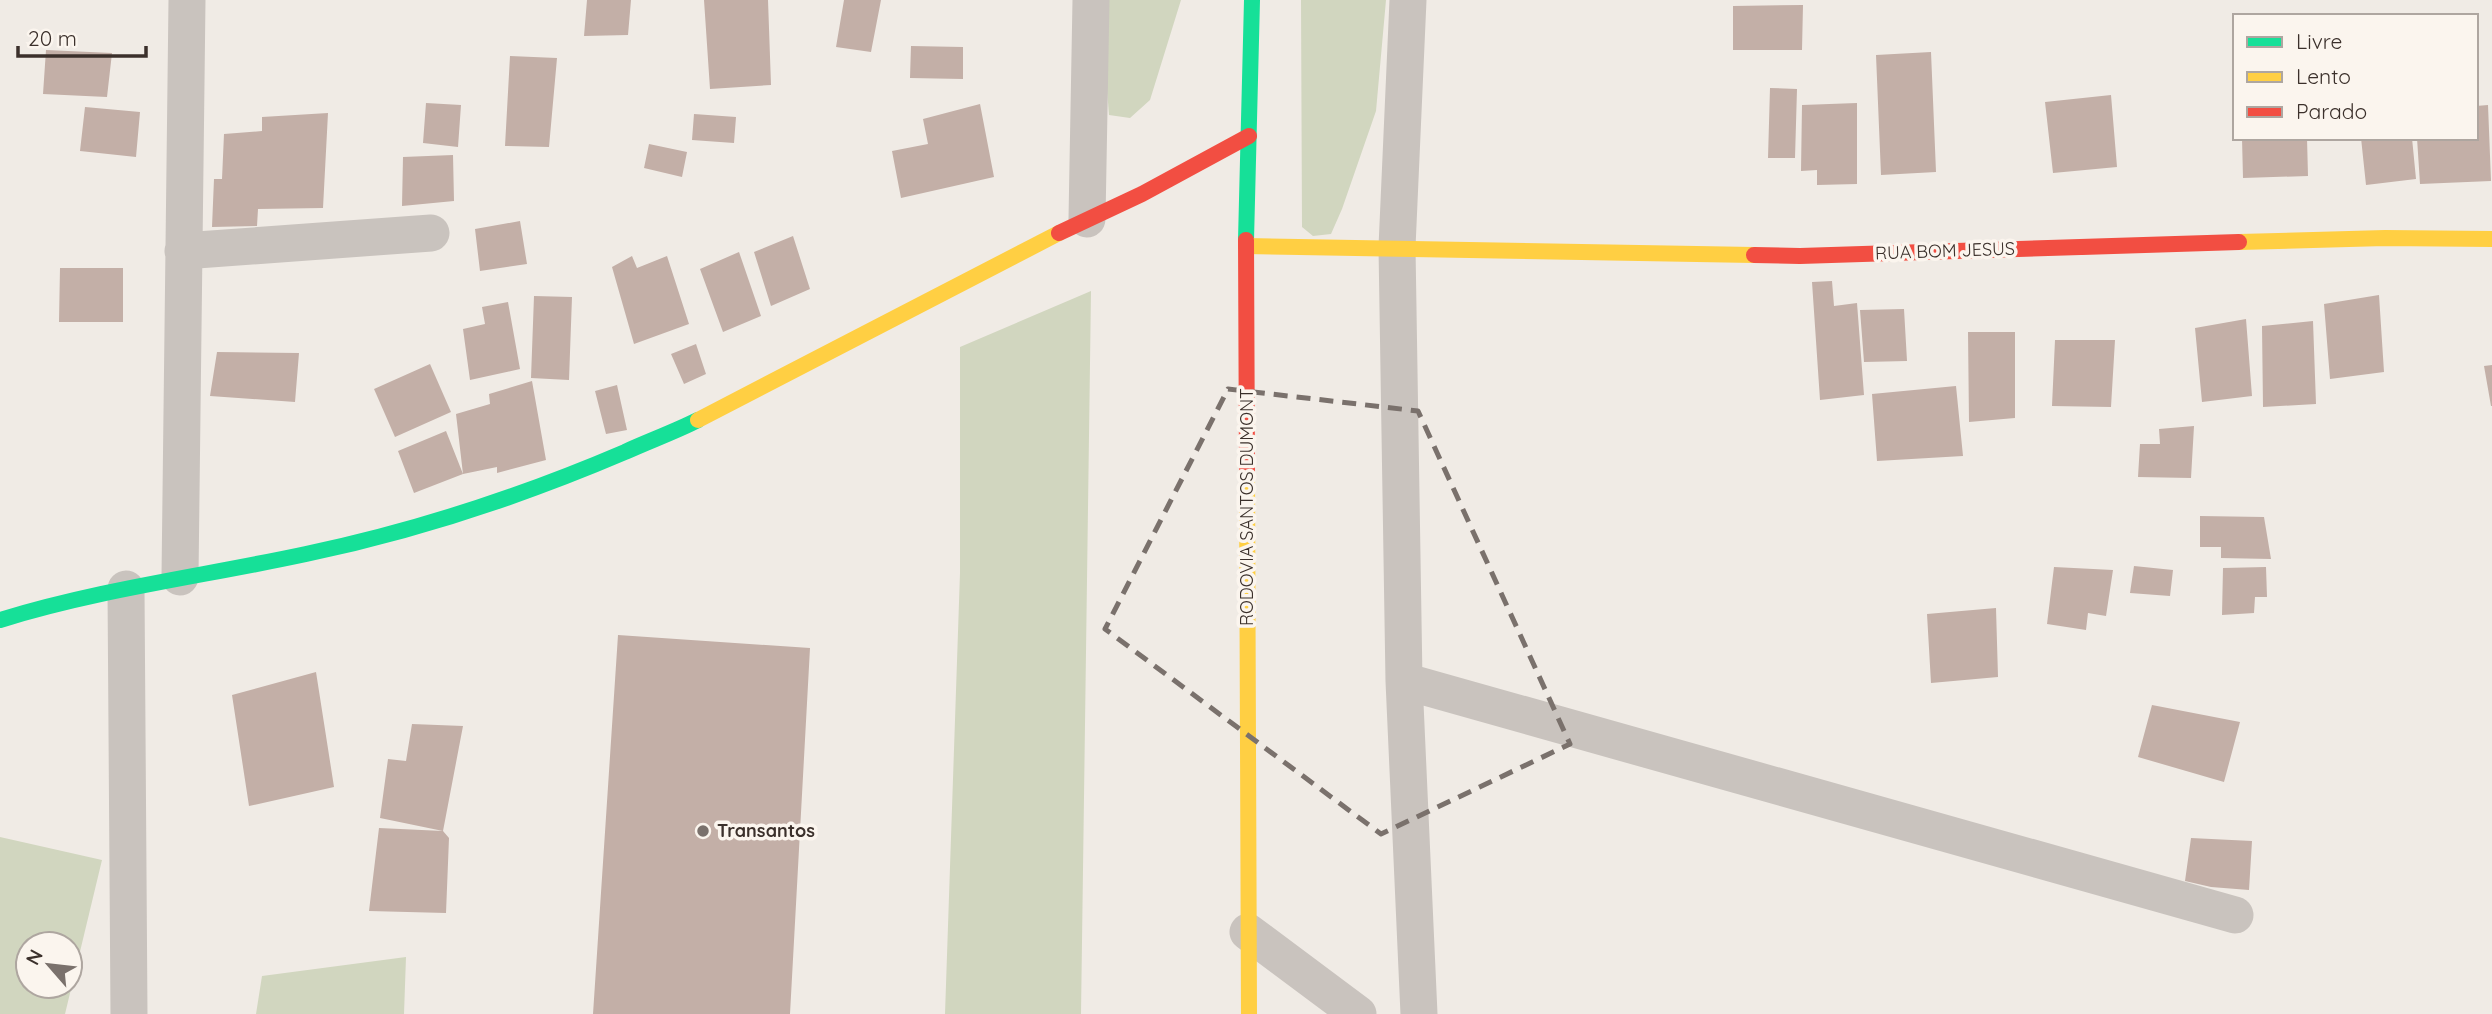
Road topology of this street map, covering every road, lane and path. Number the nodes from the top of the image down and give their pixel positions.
1 (187, 0) edge
2 (1091, 0) edge
3 (1252, 0) edge
4 (1408, 0) edge
5 (1249, 136) junction
6 (1087, 219) junction
7 (431, 233) dead end
8 (2492, 239) edge
9 (1246, 246) junction
10 (1397, 247) junction
11 (183, 251) junction
12 (180, 577) junction
13 (126, 589) junction
14 (0, 620) edge
15 (1404, 681) junction
16 (2235, 915) dead end
17 (1248, 932) junction
18 (129, 1014) edge
19 (1249, 1014) edge
20 (1358, 1014) edge
21 (1419, 1014) edge

1 - 11 street
2 - 6 street
3 - 5 main road, RODOVIA SANTOS DUMONT
4 - 10 street
5 - 6 main road
5 - 9 main road, RODOVIA SANTOS DUMONT
6 - 12 main road
7 - 11 street
8 - 10 main road, RUA BOM JESUS
9 - 10 main road, RUA BOM JESUS
9 - 17 main road, RODOVIA SANTOS DUMONT
10 - 15 street
11 - 12 street
12 - 13 main road
13 - 14 main road
13 - 18 street
15 - 16 street
15 - 21 street
17 - 19 main road, RODOVIA SANTOS DUMONT
17 - 20 street

